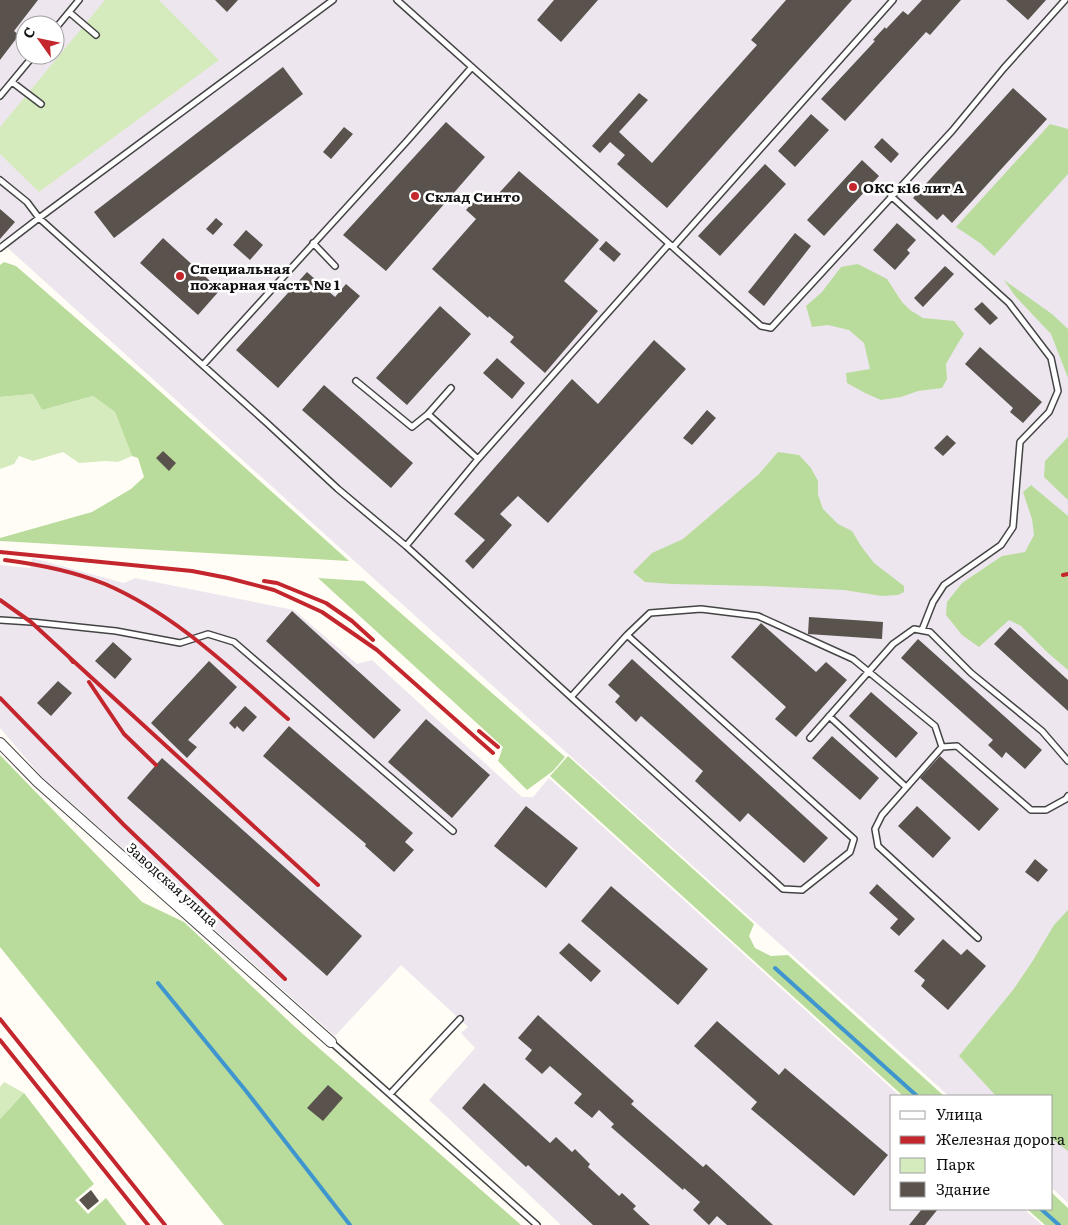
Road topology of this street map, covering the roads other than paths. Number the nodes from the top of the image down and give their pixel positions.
1 (79, 0) edge
2 (333, 0) edge
3 (397, 0) edge
4 (893, 0) edge
5 (1065, 0) edge
6 (69, 12) junction
7 (65, 17) edge
8 (96, 35) dead end
9 (26, 65) edge
10 (472, 67) junction
11 (12, 82) junction
12 (0, 96) edge
13 (40, 104) dead end
14 (0, 180) edge
15 (892, 196) junction
16 (39, 218) junction
17 (314, 244) junction
18 (671, 246) junction
19 (0, 248) edge
20 (335, 266) dead end
21 (203, 365) junction
22 (356, 381) dead end
23 (451, 388) dead end
24 (428, 414) junction
25 (478, 459) junction
26 (406, 546) junction
27 (0, 620) edge
28 (922, 630) junction
29 (627, 634) junction
30 (868, 672) junction
31 (571, 697) junction
32 (829, 716) junction
33 (810, 738) dead end
34 (0, 743) edge
35 (942, 747) junction
36 (1068, 761) edge
37 (906, 787) junction
38 (1068, 796) edge
39 (453, 831) dead end
40 (978, 938) dead end
41 (460, 1019) dead end
42 (331, 1042) joint
43 (390, 1094) junction
44 (537, 1225) edge

1 - 6 lane
2 - 16 lane
3 - 10 lane
4 - 18 lane
5 - 15 lane
6 - 7 lane
6 - 8 lane
9 - 11 lane
10 - 17 lane
10 - 18 lane
11 - 12 lane
11 - 13 lane
14 - 16 lane
15 - 18 lane
15 - 28 lane
16 - 19 lane
16 - 21 lane
17 - 20 lane
17 - 21 lane
18 - 25 lane
21 - 26 lane
22 - 24 lane
23 - 24 lane
24 - 25 lane
25 - 26 lane
26 - 31 lane
27 - 39 lane
28 - 30 lane
28 - 36 lane
29 - 30 lane
29 - 31 lane
29 - 31 lane
30 - 32 lane
30 - 35 lane
32 - 33 lane
32 - 37 lane
34 - 42 street, Заводская улица
35 - 37 lane
35 - 38 lane
37 - 40 lane
41 - 43 lane
42 - 43 lane
43 - 44 lane

